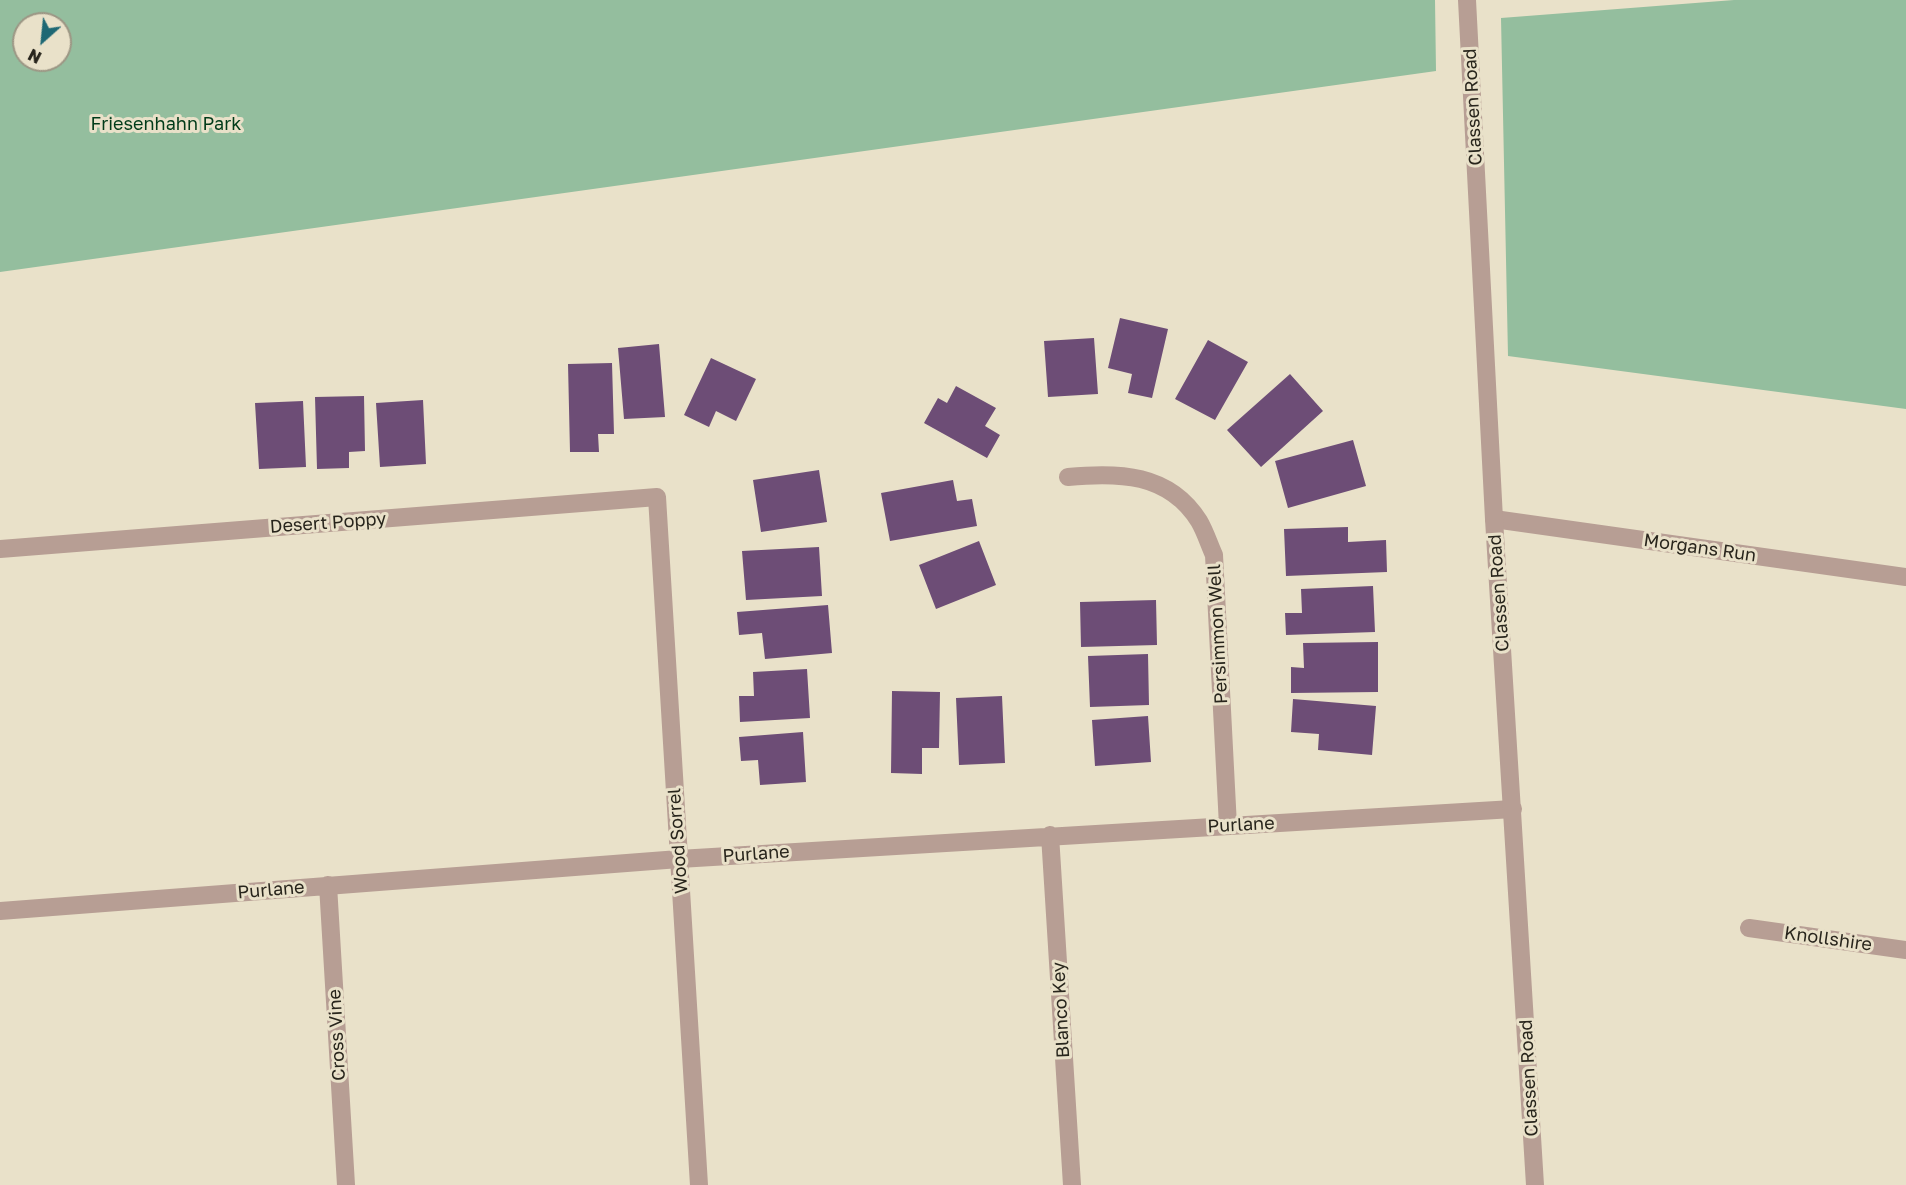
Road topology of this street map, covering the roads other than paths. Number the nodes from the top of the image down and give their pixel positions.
1 (1467, 0) edge
2 (1068, 477) dead end
3 (657, 497) joint
4 (1494, 519) junction
5 (0, 549) edge
6 (1906, 577) edge
7 (1513, 809) junction
8 (1228, 826) junction
9 (1050, 835) junction
10 (679, 859) junction
11 (328, 885) junction
12 (0, 911) edge
13 (1749, 928) dead end
14 (1906, 950) edge
15 (346, 1185) edge
16 (699, 1185) edge
17 (1072, 1185) edge
18 (1535, 1185) edge

1 - 4 street, Classen Road
2 - 8 street, Persimmon Well
3 - 5 street, Desert Poppy
3 - 10 street, Wood Sorrel
4 - 6 street, Morgans Run
4 - 7 street, Classen Road
7 - 8 street, Purlane
7 - 18 street, Classen Road
8 - 9 street, Purlane
9 - 10 street, Purlane
9 - 17 street, Blanco Key
10 - 11 street, Purlane
10 - 16 street, Wood Sorrel
11 - 12 street, Purlane
11 - 15 street, Cross Vine
13 - 14 street, Knollshire

